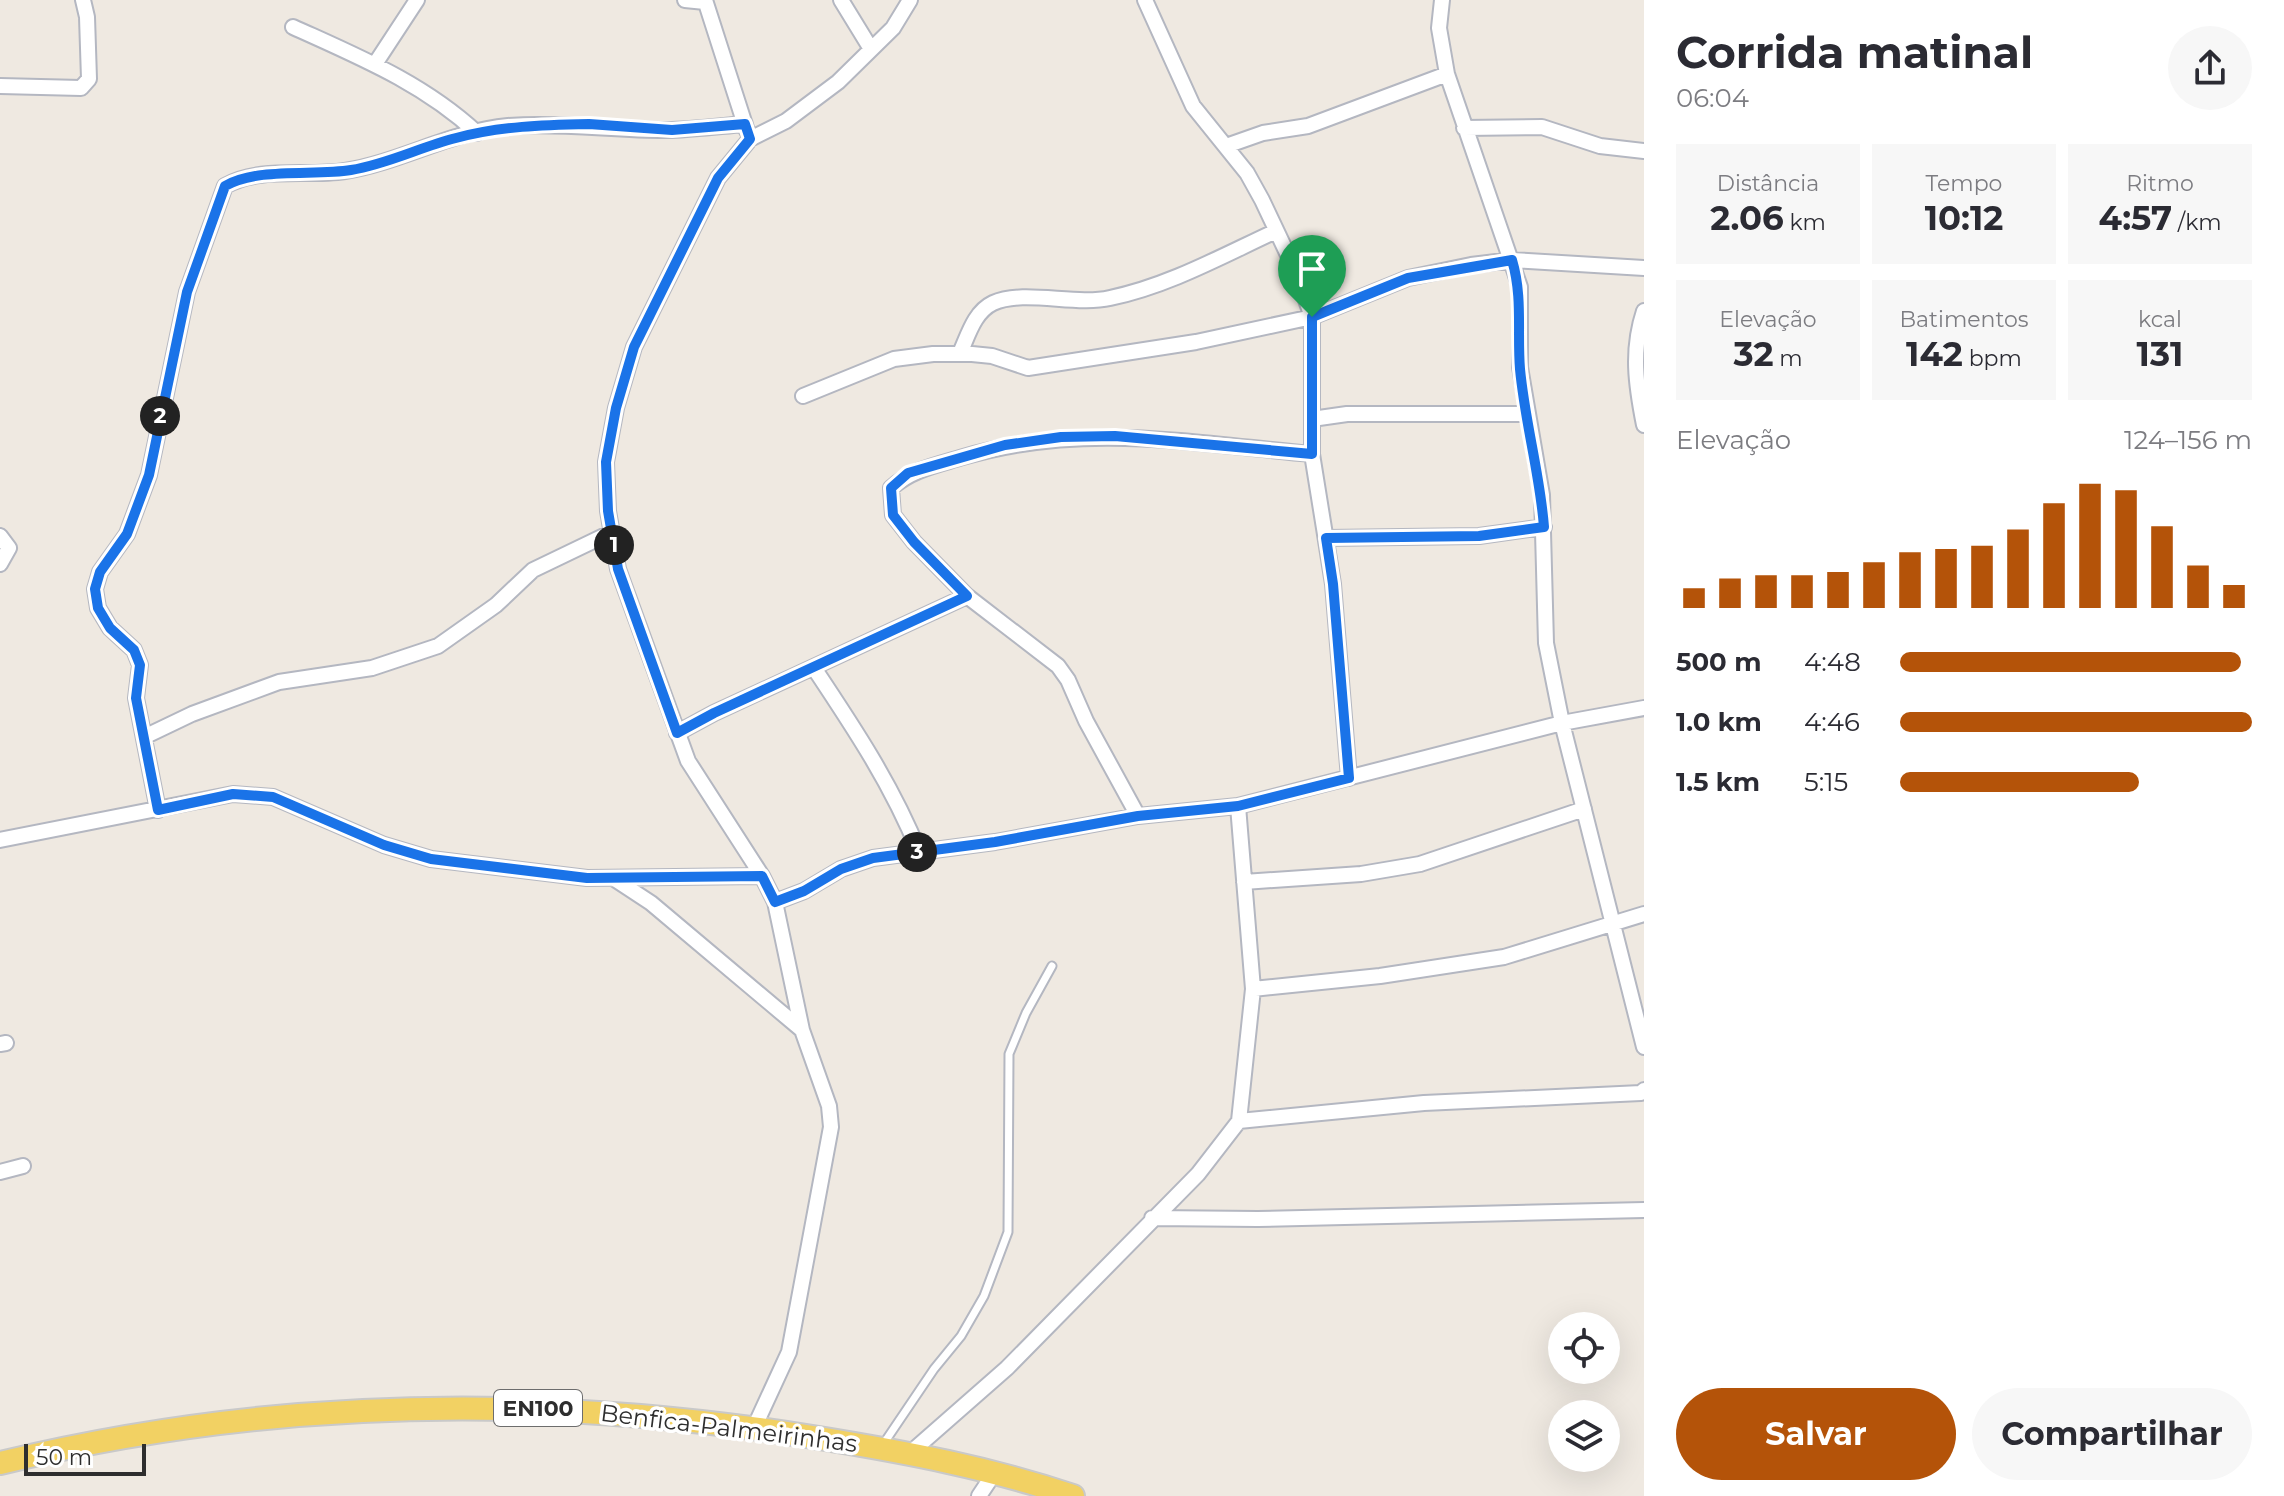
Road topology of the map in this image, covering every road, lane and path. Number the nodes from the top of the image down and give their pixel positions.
1 (83, 0) edge
2 (417, 0) edge
3 (685, 0) edge
4 (841, 0) edge
5 (910, 0) edge
6 (1145, 0) edge
7 (1442, 0) edge
8 (705, 1) edge
9 (293, 27) dead end
10 (871, 49) junction
11 (375, 64) junction
12 (1447, 74) junction
13 (0, 86) edge
14 (745, 124) junction
15 (1464, 128) junction
16 (477, 133) junction
17 (750, 139) junction
18 (1226, 146) junction
19 (1644, 151) edge
20 (1276, 231) junction
21 (1512, 260) junction
22 (1644, 268) edge
23 (1644, 311) edge
24 (1312, 317) junction
25 (960, 353) junction
26 (803, 396) dead end
27 (1527, 414) junction
28 (1312, 419) junction
29 (1644, 425) edge
30 (1312, 454) junction
31 (1544, 527) junction
32 (612, 532) junction
33 (0, 536) edge
34 (1326, 538) junction
35 (0, 564) edge
36 (967, 596) junction
37 (814, 668) junction
38 (1644, 708) edge
39 (1562, 723) junction
40 (677, 733) junction
41 (144, 737) junction
42 (1349, 778) junction
43 (1238, 806) junction
44 (1584, 809) junction
45 (158, 810) junction
46 (1138, 816) junction
47 (0, 840) edge
48 (919, 852) junction
49 (762, 876) junction
50 (613, 878) junction
51 (1244, 882) junction
52 (775, 902) junction
53 (1644, 914) edge
54 (1611, 926) junction
55 (1052, 966) dead end
56 (1253, 989) junction
57 (802, 1030) junction
58 (1644, 1047) edge
59 (1644, 1090) edge
60 (1239, 1121) junction
61 (23, 1166) dead end
62 (0, 1172) edge
63 (1644, 1210) edge
64 (1152, 1218) junction
65 (754, 1428) junction
66 (881, 1448) junction
67 (909, 1454) junction
68 (0, 1463) edge
69 (995, 1472) junction
70 (979, 1496) edge
71 (1073, 1496) edge

1 - 13 street
2 - 11 street
3 - 8 street
4 - 10 street
5 - 10 street
6 - 18 street
7 - 12 street
8 - 14 street
9 - 11 street
10 - 17 street
11 - 16 street
12 - 15 street
12 - 18 street
14 - 16 street
14 - 17 street
15 - 19 street
15 - 21 street
16 - 41 street
17 - 32 street
18 - 20 street
20 - 24 street
20 - 25 street
21 - 22 street
21 - 24 street
21 - 27 street
23 - 29 street
24 - 25 street
24 - 28 street
25 - 26 street
27 - 28 street
27 - 31 street
28 - 30 street
30 - 34 street
30 - 36 street
31 - 34 street
31 - 39 street
32 - 40 street
32 - 41 street
33 - 35 street
34 - 42 street
36 - 37 street
36 - 46 street
37 - 40 street
37 - 48 street
38 - 39 street
39 - 42 street
39 - 44 street
40 - 49 street
41 - 45 street
42 - 43 street
43 - 46 street
43 - 51 street
44 - 51 street
44 - 54 street
45 - 47 street
45 - 50 street
46 - 48 street
48 - 52 street
49 - 50 street
49 - 52 street
50 - 57 street
51 - 56 street
52 - 57 street
53 - 54 street
54 - 56 street
54 - 58 street
55 - 66 lane
56 - 60 street
57 - 65 street
59 - 60 street
60 - 64 street
61 - 62 street
63 - 64 street
64 - 67 street
65 - 66 main road, Benfica-Palmeirinhas / EN100
65 - 68 main road, Benfica-Palmeirinhas / EN100
66 - 67 main road, Benfica-Palmeirinhas / EN100
67 - 69 main road, Benfica-Palmeirinhas / EN100
69 - 70 street
69 - 71 main road, Benfica-Palmeirinhas / EN100

